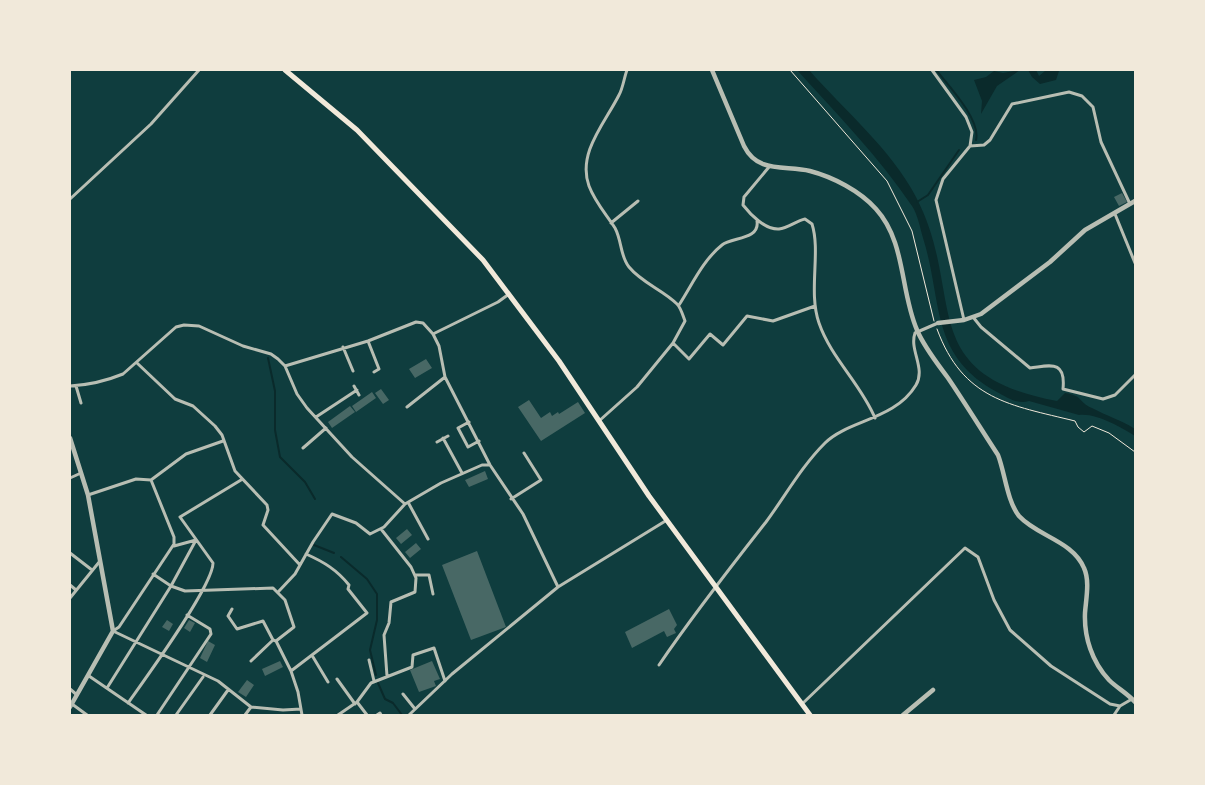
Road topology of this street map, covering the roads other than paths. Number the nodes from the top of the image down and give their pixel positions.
1 (199, 70) edge
2 (285, 70) edge
3 (627, 70) edge
4 (712, 70) edge
5 (932, 70) edge
6 (970, 146) junction
7 (768, 167) junction
8 (70, 199) edge
9 (638, 201) dead end
10 (1133, 203) edge
11 (1115, 214) junction
12 (757, 220) junction
13 (611, 223) junction
14 (1135, 263) edge
15 (509, 294) junction
16 (678, 305) junction
17 (815, 306) junction
18 (973, 317) junction
19 (962, 320) junction
20 (938, 323) joint
21 (917, 331) junction
22 (433, 334) junction
23 (368, 341) junction
24 (673, 343) junction
25 (343, 347) junction
26 (137, 363) junction
27 (285, 366) junction
28 (353, 371) dead end
29 (374, 372) dead end
30 (1135, 375) edge
31 (445, 376) junction
32 (70, 386) edge
33 (76, 386) junction
34 (354, 386) dead end
35 (357, 390) junction
36 (359, 395) dead end
37 (82, 403) dead end
38 (407, 407) dead end
39 (316, 417) junction
40 (875, 418) junction
41 (599, 421) junction
42 (469, 422) junction
43 (326, 428) junction
44 (448, 436) dead end
45 (70, 438) edge
46 (443, 438) junction
47 (223, 441) junction
48 (479, 441) junction
49 (437, 442) dead end
50 (303, 448) dead end
51 (524, 453) dead end
52 (490, 465) junction
53 (81, 473) junction
54 (462, 473) junction
55 (70, 478) edge
56 (151, 480) junction
57 (241, 480) junction
58 (88, 495) junction
59 (511, 499) junction
60 (407, 504) junction
61 (667, 520) junction
62 (381, 529) junction
63 (428, 539) dead end
64 (196, 540) junction
65 (174, 546) junction
66 (70, 553) edge
67 (306, 554) junction
68 (100, 561) junction
69 (300, 565) junction
70 (92, 570) junction
71 (154, 574) junction
72 (415, 575) junction
73 (70, 585) edge
74 (171, 586) junction
75 (714, 586) junction
76 (558, 587) junction
77 (76, 590) junction
78 (203, 590) junction
79 (279, 591) junction
80 (433, 594) dead end
81 (70, 598) edge
82 (232, 609) dead end
83 (187, 615) junction
84 (113, 632) junction
85 (274, 641) junction
86 (136, 643) junction
87 (162, 655) junction
88 (312, 656) junction
89 (369, 660) dead end
90 (251, 661) dead end
91 (659, 665) dead end
92 (189, 669) junction
93 (291, 671) junction
94 (89, 676) junction
95 (203, 676) junction
96 (387, 676) junction
97 (337, 680) dead end
98 (374, 681) junction
99 (445, 681) junction
100 (328, 682) dead end
101 (107, 688) junction
102 (70, 689) edge
103 (228, 690) junction
104 (933, 690) dead end
105 (403, 694) dead end
106 (77, 696) junction
107 (1134, 700) edge
108 (128, 703) junction
109 (356, 703) junction
110 (802, 704) junction
111 (71, 706) edge
112 (251, 706) junction
113 (1120, 706) junction
114 (301, 709) junction
115 (415, 709) junction
116 (283, 710) junction
117 (87, 715) edge
118 (146, 715) edge
119 (156, 715) edge
120 (176, 715) edge
121 (210, 715) edge
122 (244, 715) edge
123 (278, 715) edge
124 (302, 715) edge
125 (338, 715) edge
126 (367, 715) edge
127 (377, 715) edge
128 (381, 715) edge
129 (408, 715) edge
130 (810, 715) edge
131 (903, 715) edge
132 (1114, 715) edge

1 - 8 street
2 - 15 main road
3 - 13 street
4 - 7 street
5 - 6 street
6 - 10 street
6 - 19 street
7 - 12 street
7 - 21 street
9 - 13 street
10 - 11 street
11 - 14 street
11 - 18 street
12 - 16 street
12 - 17 street
13 - 16 street
15 - 22 street
15 - 41 main road
16 - 24 street
17 - 24 street
17 - 40 street
18 - 19 street
18 - 30 street
19 - 20 street
20 - 21 street
21 - 40 street
21 - 107 street
22 - 23 street
22 - 31 street
23 - 25 street
23 - 29 street
24 - 41 street
25 - 27 street
25 - 28 street
26 - 27 street
26 - 33 street
26 - 47 street
27 - 39 street
31 - 38 street
31 - 42 street
32 - 33 street
33 - 37 street
34 - 35 street
35 - 36 street
35 - 39 street
39 - 43 street
40 - 75 street
41 - 61 main road
42 - 48 street
42 - 48 street
43 - 50 street
43 - 60 street
44 - 46 street
45 - 53 street
46 - 49 street
46 - 54 street
47 - 56 street
47 - 57 street
48 - 52 street
51 - 59 street
52 - 54 street
52 - 59 street
53 - 55 street
53 - 58 street
54 - 60 street
56 - 58 street
56 - 65 street
57 - 64 street
57 - 69 street
58 - 68 street
59 - 76 street
60 - 62 street
60 - 63 street
61 - 75 main road
61 - 76 street
62 - 67 street
62 - 72 street
64 - 65 street
64 - 74 street
64 - 78 street
65 - 71 street
66 - 70 street
67 - 69 street
67 - 88 street
68 - 70 street
68 - 84 street
69 - 79 street
70 - 77 street
71 - 74 street
71 - 84 street
72 - 80 street
72 - 96 street
73 - 77 street
74 - 78 street
74 - 86 street
75 - 91 street
75 - 110 main road
76 - 99 street
77 - 81 street
78 - 79 street
78 - 83 street
79 - 85 street
82 - 85 street
83 - 87 street
83 - 92 street
84 - 86 street
84 - 94 street
85 - 90 street
85 - 93 street
86 - 87 street
86 - 101 street
87 - 92 street
87 - 108 street
88 - 93 street
88 - 100 street
89 - 98 street
92 - 95 street
92 - 119 street
93 - 114 street
94 - 101 street
94 - 106 street
95 - 103 street
95 - 120 street
96 - 98 street
96 - 99 street
97 - 109 street
98 - 109 street
99 - 115 street
101 - 108 street
102 - 106 street
103 - 112 street
103 - 121 street
104 - 131 street
105 - 115 street
106 - 111 street
107 - 113 street
108 - 118 street
109 - 125 street
109 - 126 street
110 - 113 street
110 - 130 main road
111 - 117 street
112 - 116 street
112 - 122 street
113 - 132 street
114 - 116 street
114 - 124 street
115 - 129 street
116 - 123 street
127 - 128 street

